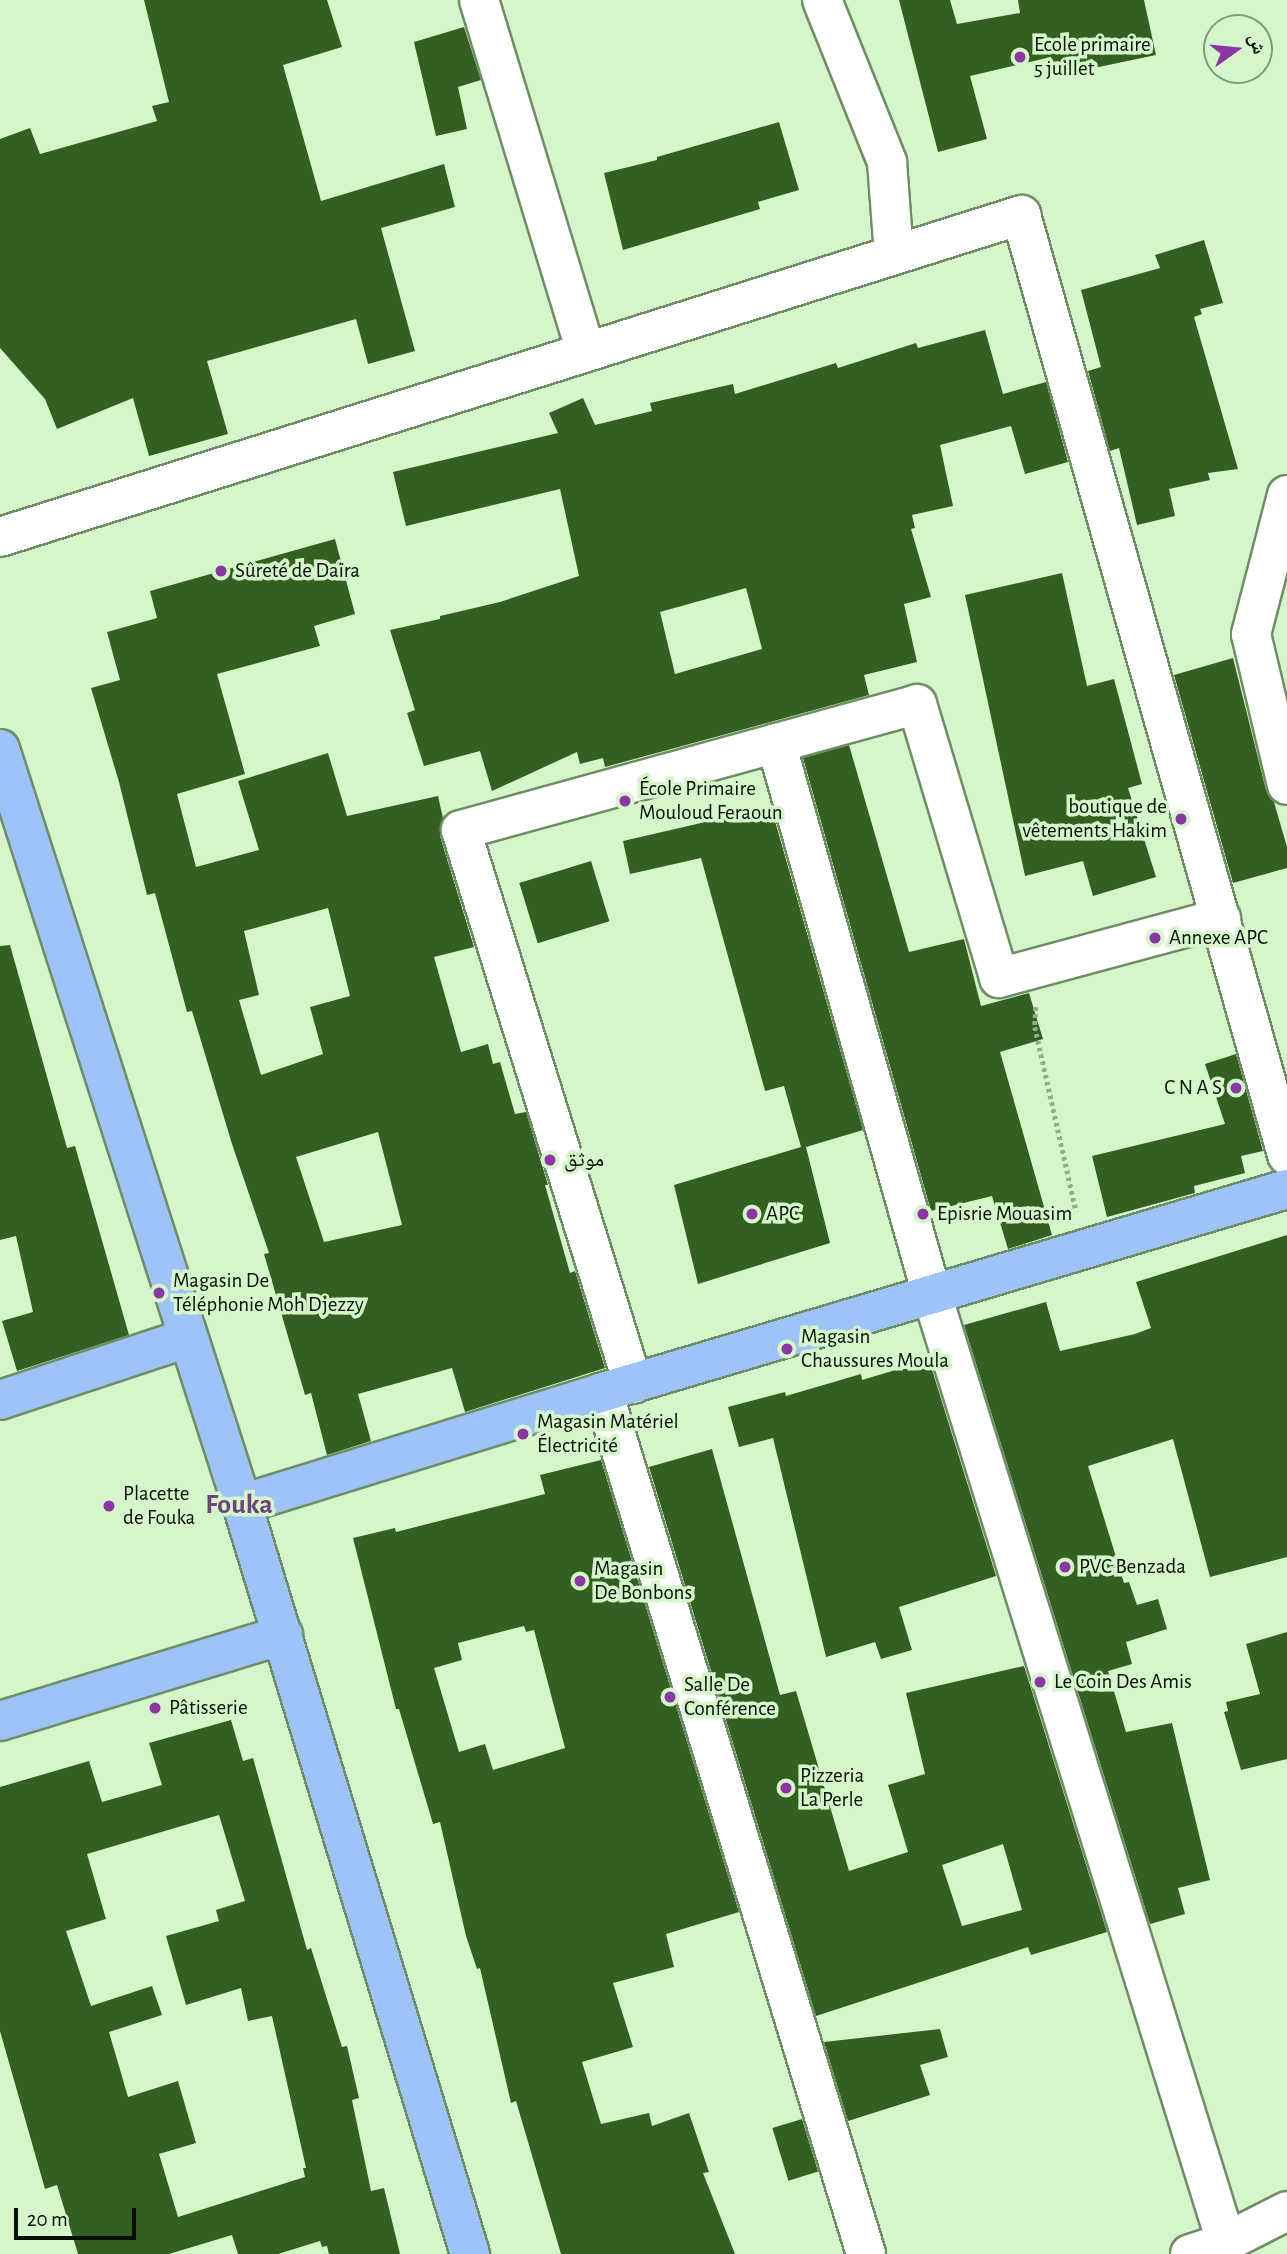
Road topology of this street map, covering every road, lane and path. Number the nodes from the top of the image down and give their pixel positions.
1 (479, 0) edge
2 (822, 0) edge
3 (894, 255) junction
4 (586, 352) junction
5 (1287, 495) edge
6 (0, 537) edge
7 (1276, 692) edge
8 (776, 743) junction
9 (0, 749) edge
10 (1287, 785) edge
11 (1221, 918) junction
12 (1039, 968) junction
13 (1287, 1155) edge
14 (1287, 1189) edge
15 (1085, 1249) junction
16 (932, 1295) junction
17 (188, 1338) junction
18 (618, 1388) junction
19 (0, 1400) edge
20 (242, 1504) junction
21 (283, 1635) junction
22 (0, 1721) edge
23 (1287, 2211) edge
24 (1226, 2242) junction
25 (470, 2254) edge
26 (866, 2254) edge
27 (1190, 2254) edge

1 - 4 street
2 - 3 street
3 - 4 street
3 - 11 street
4 - 6 street
5 - 7 street
7 - 10 street
8 - 12 street
8 - 16 street
8 - 18 street
9 - 17 main road
11 - 12 street
11 - 13 street
12 - 15 path
14 - 15 main road
15 - 16 main road
16 - 18 main road
16 - 24 street
17 - 19 main road
17 - 20 main road
18 - 20 main road
18 - 26 street
20 - 21 main road
21 - 22 main road
21 - 25 main road
23 - 24 street
24 - 27 street

